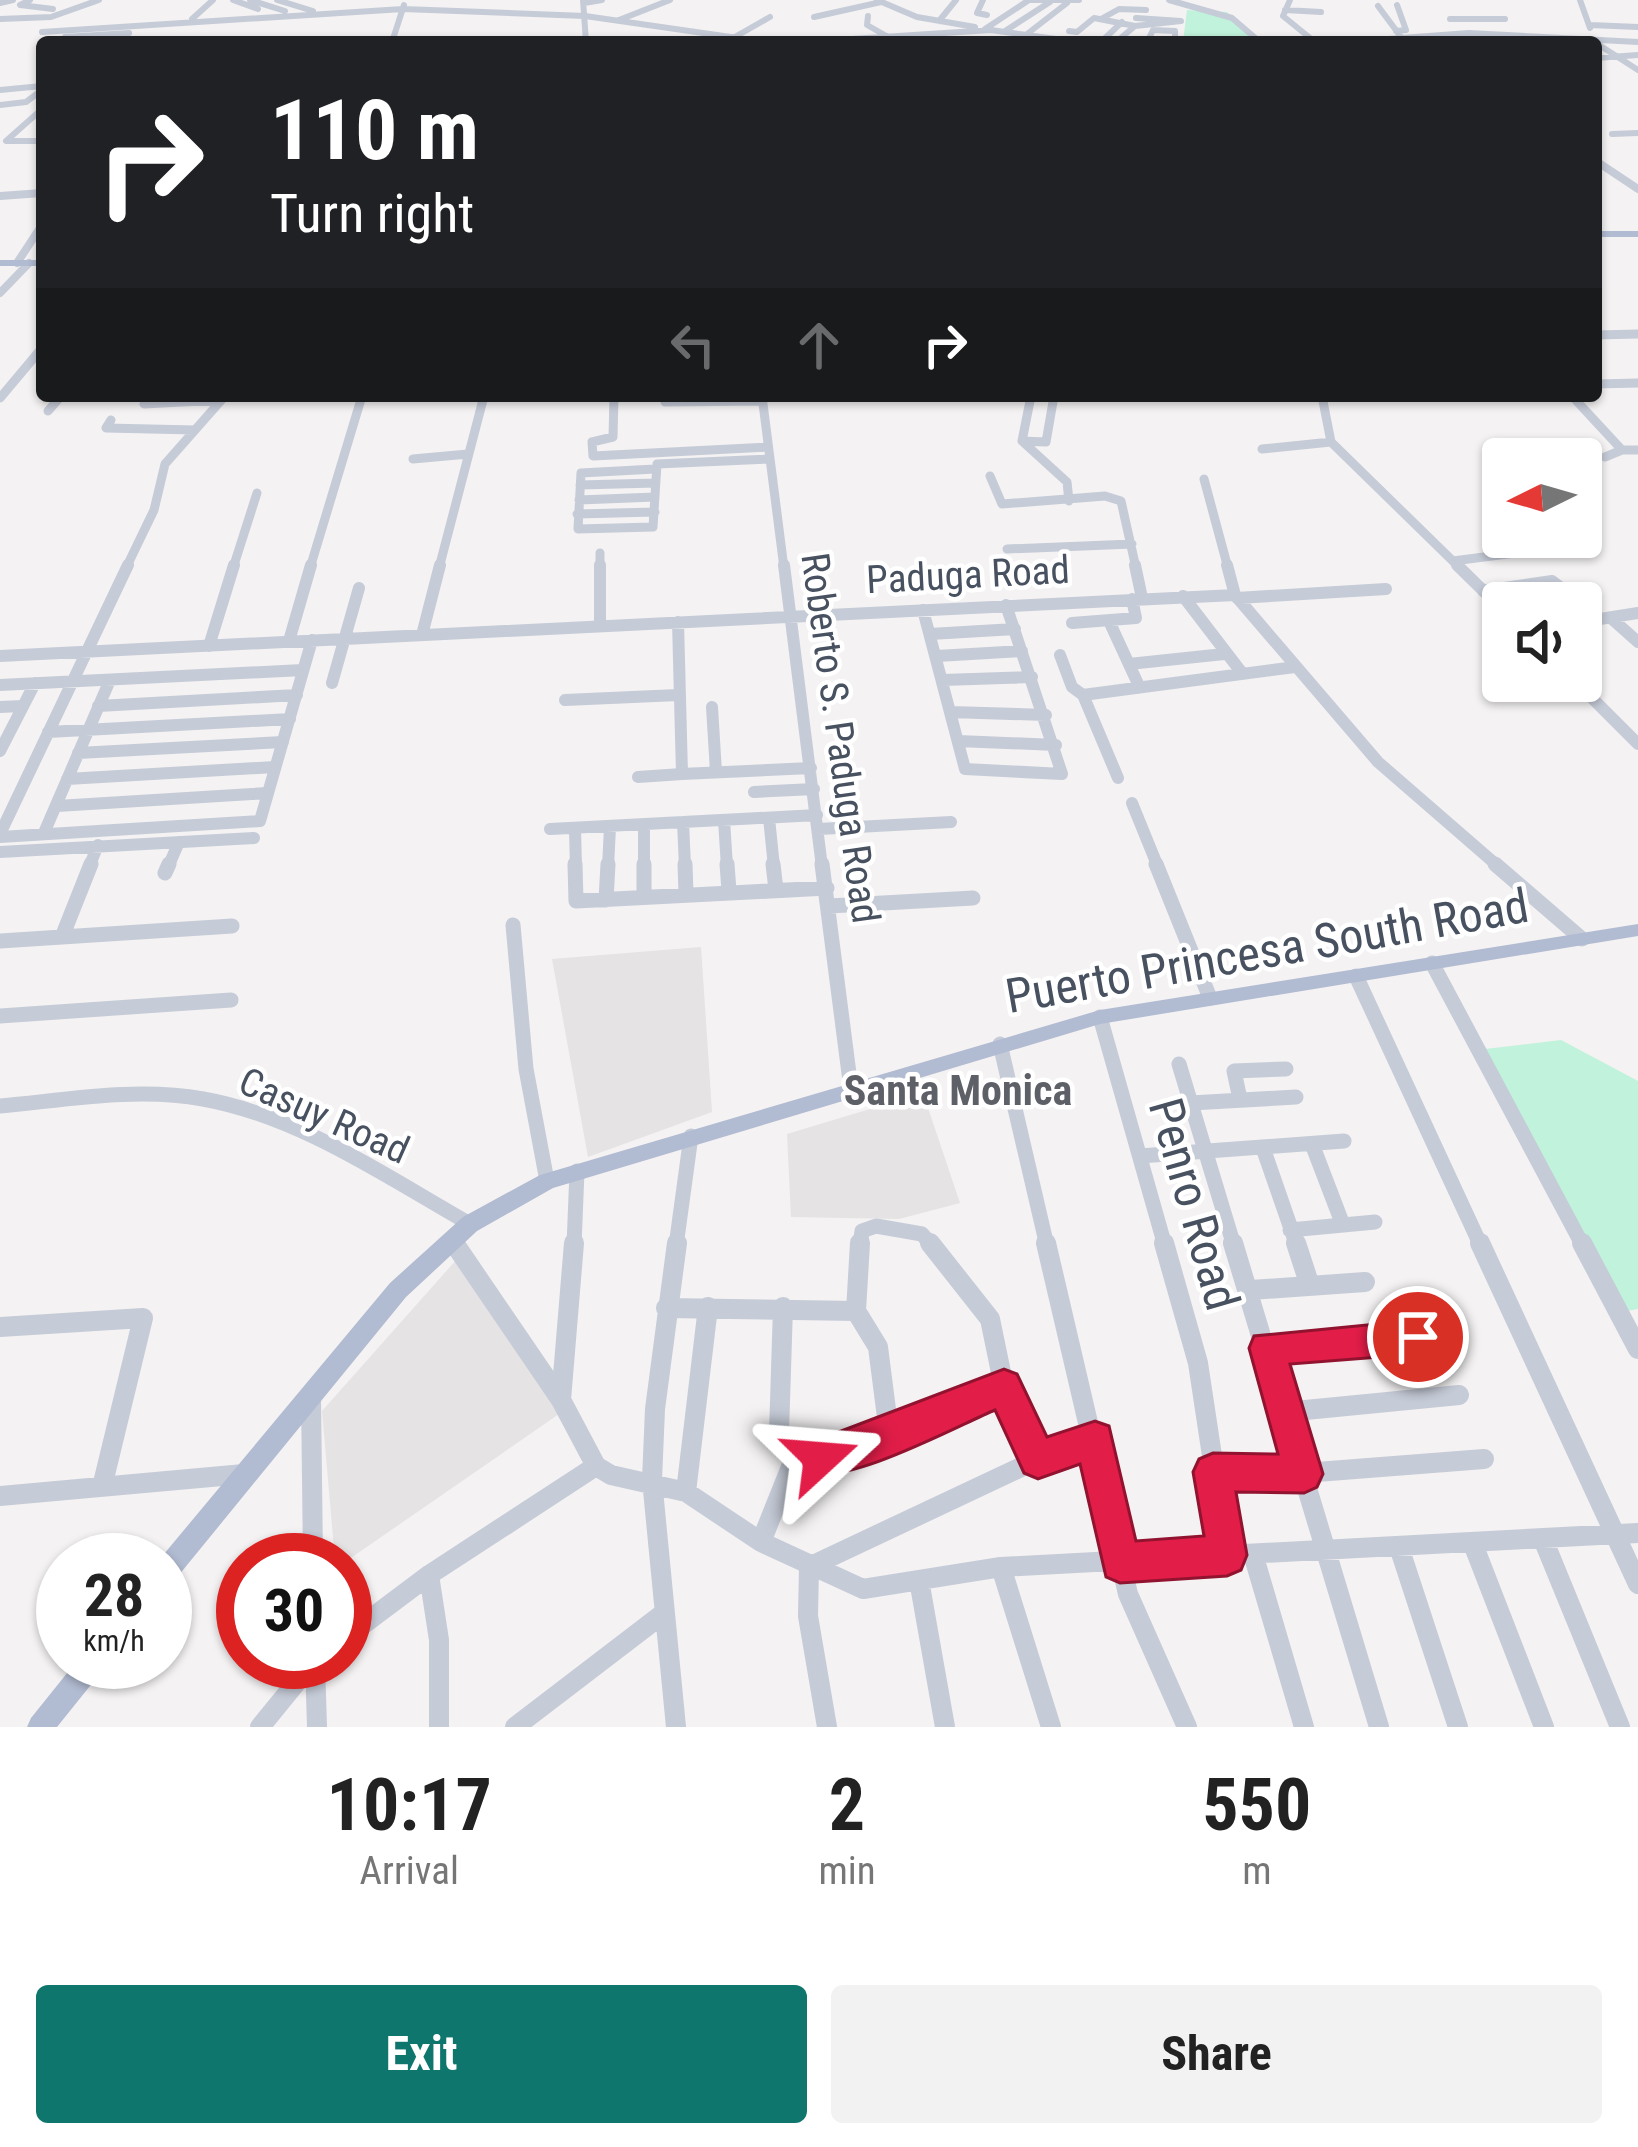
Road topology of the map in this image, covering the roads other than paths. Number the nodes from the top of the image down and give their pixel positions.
1 (13, 0) edge
2 (30, 0) edge
3 (51, 0) edge
4 (99, 0) edge
5 (213, 0) edge
6 (230, 0) edge
7 (278, 0) edge
8 (332, 0) edge
9 (353, 0) edge
10 (602, 0) edge
11 (670, 0) edge
12 (956, 0) edge
13 (982, 0) edge
14 (1079, 0) edge
15 (1169, 0) edge
16 (1291, 0) edge
17 (1580, 0) edge
18 (879, 1) edge
19 (1053, 1) edge
20 (76, 2) edge
21 (583, 2) edge
22 (0, 3) edge
23 (1067, 3) junction
24 (253, 4) edge
25 (404, 4) edge
26 (1397, 5) dead end
27 (1378, 6) dead end
28 (1503, 7) dead end
29 (288, 8) junction
30 (343, 10) junction
31 (1285, 10) junction
32 (215, 11) junction
33 (356, 11) junction
34 (1321, 12) dead end
35 (63, 13) junction
36 (268, 13) junction
37 (987, 15) junction
38 (1006, 15) junction
39 (302, 16) junction
40 (585, 16) junction
41 (868, 16) dead end
42 (194, 17) junction
43 (770, 17) dead end
44 (814, 17) dead end
45 (1631, 17) dead end
46 (1168, 18) junction
47 (0, 19) edge
48 (48, 19) junction
49 (1450, 19) dead end
50 (1472, 19) junction
51 (1505, 19) junction
52 (1128, 20) junction
53 (19, 21) junction
54 (615, 21) junction
55 (939, 21) junction
56 (1102, 22) junction
57 (1590, 25) junction
58 (972, 26) junction
59 (1636, 27) edge
60 (59, 28) junction
61 (986, 29) junction
62 (1005, 31) junction
63 (42, 32) junction
64 (963, 32) junction
65 (1073, 32) dead end
66 (128, 33) dead end
67 (1027, 34) junction
68 (1482, 34) junction
69 (1401, 35) junction
70 (1510, 35) junction
71 (50, 36) edge
72 (98, 36) edge
73 (394, 36) edge
74 (586, 36) edge
75 (719, 36) edge
76 (737, 36) edge
77 (886, 36) edge
78 (948, 36) edge
79 (969, 36) edge
80 (1040, 36) edge
81 (1108, 36) edge
82 (1118, 36) edge
83 (1150, 36) edge
84 (1176, 36) edge
85 (1253, 36) edge
86 (1308, 36) edge
87 (1393, 36) edge
88 (1460, 36) edge
89 (1473, 36) edge
90 (1485, 36) edge
91 (1522, 36) edge
92 (1593, 36) edge
93 (1602, 42) edge
94 (1638, 42) edge
95 (1602, 47) edge
96 (1638, 55) edge
97 (1618, 57) junction
98 (1602, 58) edge
99 (1638, 70) edge
100 (36, 89) edge
101 (36, 89) edge
102 (0, 95) edge
103 (36, 114) edge
104 (1638, 133) edge
105 (1612, 134) dead end
106 (36, 141) edge
107 (1602, 166) edge
108 (1636, 172) edge
109 (1616, 174) junction
110 (1638, 189) edge
111 (36, 193) edge
112 (16, 194) junction
113 (0, 196) edge
114 (4, 209) dead end
115 (1602, 234) edge
116 (1638, 234) edge
117 (36, 237) edge
118 (0, 263) edge
119 (23, 263) junction
120 (36, 263) edge
121 (0, 293) edge
122 (1638, 334) edge
123 (1602, 335) edge
124 (36, 355) edge
125 (1638, 383) edge
126 (1602, 384) edge
127 (0, 398) edge
128 (56, 402) edge
129 (170, 402) edge
130 (220, 402) edge
131 (360, 402) edge
132 (482, 402) edge
133 (614, 402) edge
134 (762, 402) edge
135 (1030, 402) edge
136 (1053, 402) edge
137 (1323, 402) edge
138 (1578, 402) edge
139 (144, 404) dead end
140 (48, 411) dead end
141 (111, 420) dead end
142 (195, 430) junction
143 (1022, 441) junction
144 (1331, 442) junction
145 (1262, 448) dead end
146 (1622, 450) junction
147 (1638, 450) edge
148 (769, 453) junction
149 (468, 454) junction
150 (1605, 457) dead end
151 (413, 458) dead end
152 (655, 469) junction
153 (990, 476) dead end
154 (1204, 478) dead end
155 (655, 483) junction
156 (580, 485) junction
157 (257, 493) dead end
158 (655, 497) junction
159 (579, 500) junction
160 (1070, 501) junction
161 (1132, 544) junction
162 (1007, 549) dead end
163 (600, 553) dead end
164 (1482, 557) edge
165 (1453, 561) junction
166 (359, 588) dead end
167 (1386, 589) dead end
168 (1482, 589) edge
169 (1183, 596) junction
170 (1236, 596) junction
171 (1137, 599) junction
172 (1006, 605) junction
173 (923, 610) junction
174 (1638, 613) edge
175 (791, 617) junction
176 (1602, 618) edge
177 (1611, 618) junction
178 (1108, 621) junction
179 (678, 622) junction
180 (1072, 623) dead end
181 (599, 626) junction
182 (1015, 629) junction
183 (930, 634) junction
184 (422, 635) junction
185 (349, 638) junction
186 (1636, 638) edge
187 (312, 640) junction
188 (290, 641) junction
189 (209, 646) junction
190 (1022, 651) junction
191 (86, 652) junction
192 (1224, 654) junction
193 (1060, 655) dead end
194 (0, 656) edge
195 (937, 656) junction
196 (1129, 664) junction
197 (1295, 668) junction
198 (303, 670) junction
199 (1242, 674) junction
200 (1032, 676) junction
201 (110, 680) junction
202 (943, 680) junction
203 (73, 682) junction
204 (35, 683) junction
205 (332, 683) dead end
206 (0, 685) edge
207 (1139, 686) junction
208 (297, 695) junction
209 (678, 695) junction
210 (1083, 695) junction
211 (565, 700) dead end
212 (1596, 702) edge
213 (22, 706) junction
214 (98, 706) junction
215 (0, 707) edge
216 (712, 707) dead end
217 (950, 712) junction
218 (1046, 715) junction
219 (290, 719) junction
220 (88, 729) junction
221 (5, 731) edge
222 (48, 732) junction
223 (958, 741) junction
224 (283, 742) junction
225 (1638, 744) edge
226 (1056, 745) junction
227 (0, 751) edge
228 (78, 753) junction
229 (275, 767) junction
230 (811, 768) junction
231 (716, 772) junction
232 (682, 774) junction
233 (638, 777) dead end
234 (1118, 778) dead end
235 (67, 779) junction
236 (814, 789) junction
237 (754, 792) dead end
238 (267, 793) junction
239 (1132, 803) dead end
240 (57, 806) junction
241 (769, 818) junction
242 (724, 820) junction
243 (238, 822) junction
244 (683, 822) junction
245 (818, 822) junction
246 (951, 822) dead end
247 (644, 825) junction
248 (610, 827) junction
249 (575, 829) junction
250 (550, 830) dead end
251 (44, 833) junction
252 (0, 835) edge
253 (254, 838) dead end
254 (225, 839) junction
255 (179, 842) junction
256 (98, 845) junction
257 (0, 852) edge
258 (165, 873) dead end
259 (827, 887) junction
260 (776, 890) junction
261 (729, 891) junction
262 (686, 894) junction
263 (644, 896) junction
264 (973, 898) dead end
265 (606, 900) junction
266 (829, 906) junction
267 (513, 925) dead end
268 (232, 926) dead end
269 (1638, 930) edge
270 (62, 937) junction
271 (1582, 939) junction
272 (0, 941) edge
273 (1432, 963) junction
274 (1356, 976) junction
275 (1210, 998) junction
276 (231, 1000) dead end
277 (0, 1016) edge
278 (1100, 1017) junction
279 (1000, 1044) junction
280 (1179, 1064) dead end
281 (1286, 1070) dead end
282 (851, 1089) junction
283 (1296, 1097) dead end
284 (1240, 1100) junction
285 (1191, 1102) junction
286 (0, 1106) edge
287 (691, 1136) junction
288 (1344, 1142) dead end
289 (1312, 1144) junction
290 (1263, 1148) junction
291 (1206, 1152) junction
292 (1140, 1156) junction
293 (577, 1171) junction
294 (547, 1181) junction
295 (1375, 1222) dead end
296 (470, 1224) junction
297 (1343, 1225) junction
298 (1290, 1230) junction
299 (452, 1238) junction
300 (1365, 1282) dead end
301 (1310, 1286) junction
302 (1251, 1290) junction
303 (708, 1307) junction
304 (783, 1307) junction
305 (666, 1308) junction
306 (856, 1311) junction
307 (1629, 1315) edge
308 (0, 1327) edge
309 (1418, 1337) dead end
310 (1267, 1348) junction
311 (1638, 1349) edge
312 (1004, 1387) junction
313 (1459, 1395) dead end
314 (311, 1396) junction
315 (561, 1400) junction
316 (1285, 1412) junction
317 (889, 1433) junction
318 (1095, 1440) junction
319 (795, 1457) junction
320 (1038, 1459) junction
321 (1484, 1459) dead end
322 (596, 1466) junction
323 (1213, 1472) junction
324 (244, 1474) junction
325 (1304, 1474) junction
326 (652, 1480) junction
327 (102, 1487) junction
328 (686, 1492) junction
329 (0, 1496) edge
330 (314, 1533) edge
331 (1638, 1533) edge
332 (1613, 1534) junction
333 (192, 1539) edge
334 (1543, 1539) junction
335 (761, 1542) junction
336 (1473, 1544) junction
337 (1399, 1547) junction
338 (1325, 1550) junction
339 (1253, 1554) junction
340 (1227, 1555) junction
341 (1120, 1562) junction
342 (809, 1567) junction
343 (1001, 1567) junction
344 (429, 1575) junction
345 (919, 1580) junction
346 (1638, 1584) edge
347 (664, 1613) junction
348 (372, 1618) edge
349 (70, 1689) edge
350 (292, 1689) edge
351 (315, 1689) edge
352 (40, 1727) edge
353 (260, 1727) edge
354 (317, 1727) edge
355 (439, 1727) edge
356 (514, 1727) edge
357 (676, 1727) edge
358 (827, 1727) edge
359 (945, 1727) edge
360 (1052, 1727) edge
361 (1187, 1727) edge
362 (1304, 1727) edge
363 (1378, 1727) edge
364 (1458, 1727) edge
365 (1544, 1727) edge
366 (1620, 1727) edge

1 - 22 street
2 - 35 street
3 - 20 street
4 - 35 street
5 - 42 street
6 - 24 street
6 - 32 street
7 - 24 street
7 - 29 street
8 - 30 street
9 - 33 street
10 - 21 street
11 - 54 street
12 - 55 street
13 - 37 street
14 - 23 street
15 - 85 street
16 - 31 street
17 - 57 street
18 - 44 street
18 - 55 street
19 - 23 street
19 - 38 street
19 - 62 street
20 - 35 street
21 - 40 street
23 - 67 street
24 - 29 street
24 - 32 street
24 - 32 street
24 - 36 street
25 - 33 street
25 - 40 street
25 - 73 street
26 - 69 street
27 - 69 street
28 - 51 street
29 - 30 street
29 - 36 street
29 - 39 street
30 - 33 street
30 - 39 street
31 - 34 street
31 - 86 street
32 - 36 street
32 - 42 street
35 - 48 street
35 - 60 street
37 - 38 street
37 - 58 street
38 - 61 street
39 - 42 street
40 - 54 street
40 - 74 street
41 - 77 street
42 - 60 street
43 - 76 street
45 - 59 street
46 - 52 street
46 - 52 street
46 - 52 street
47 - 53 street
48 - 53 street
48 - 60 street
49 - 50 street
50 - 51 street
50 - 68 street
51 - 70 street
52 - 56 street
52 - 56 street
52 - 81 street
52 - 82 street
53 - 63 street
54 - 75 street
55 - 58 street
56 - 65 street
57 - 59 street
57 - 92 street
58 - 61 street
60 - 63 street
61 - 62 street
61 - 64 street
62 - 67 street
63 - 71 street
64 - 78 street
64 - 79 street
66 - 72 street
67 - 80 street
68 - 70 street
68 - 89 street
68 - 90 street
69 - 87 street
69 - 88 street
70 - 91 street
83 - 84 street
93 - 94 street
95 - 97 street
96 - 97 street
97 - 98 street
97 - 99 street
100 - 102 street
101 - 102 street
103 - 106 street
104 - 105 street
107 - 109 street
108 - 109 street
109 - 110 street
111 - 112 street
112 - 113 street
112 - 114 street
115 - 116 main road
117 - 119 street
118 - 119 main road
119 - 120 main road
119 - 121 street
122 - 123 street
124 - 127 street
125 - 126 street
128 - 140 street
129 - 139 street
130 - 142 street
131 - 188 street
132 - 149 street
133 - 148 street
134 - 148 street, Roberto S. Paduga Road
135 - 143 street
136 - 143 street
137 - 144 street
138 - 146 street
141 - 142 street
142 - 191 street
143 - 160 street
144 - 145 street
144 - 165 street
146 - 147 street
146 - 150 street
148 - 152 street
148 - 175 street, Roberto S. Paduga Road
149 - 151 street
149 - 184 street
152 - 155 street
152 - 156 street
153 - 160 street
154 - 170 street
155 - 156 street
155 - 158 street
156 - 159 street
157 - 189 street
158 - 159 street
158 - 159 street
160 - 161 street
161 - 162 street
161 - 171 street
163 - 181 street
164 - 165 street
165 - 168 street
166 - 185 street
167 - 170 street, Paduga Road
169 - 170 street, Paduga Road
169 - 171 street, Paduga Road
169 - 192 street
170 - 197 street
171 - 172 street, Paduga Road
171 - 178 street
172 - 173 street, Paduga Road
172 - 182 street
173 - 175 street, Paduga Road
173 - 183 street
174 - 177 street
175 - 179 street, Paduga Road
175 - 230 street, Roberto S. Paduga Road
176 - 177 street
177 - 186 street
178 - 180 street
178 - 196 street
179 - 181 street, Paduga Road
179 - 209 street
181 - 184 street, Paduga Road
182 - 183 street
182 - 190 street
183 - 195 street
184 - 185 street, Paduga Road
185 - 187 street, Paduga Road
185 - 205 street
187 - 188 street, Paduga Road
187 - 198 street
188 - 189 street, Paduga Road
189 - 191 street, Paduga Road
190 - 195 street
190 - 200 street
191 - 194 street, Paduga Road
191 - 203 street
192 - 196 street
192 - 199 street
193 - 210 street
195 - 202 street
196 - 207 street
197 - 199 street
197 - 271 street
198 - 201 street
198 - 208 street
199 - 207 street
200 - 202 street
200 - 218 street
201 - 203 street
201 - 214 street
202 - 217 street
203 - 204 street
203 - 222 street
204 - 206 street
204 - 213 street
207 - 210 street
208 - 214 street
208 - 219 street
209 - 211 street
209 - 232 street
210 - 234 street
212 - 225 street
213 - 215 street
213 - 221 street
214 - 220 street
216 - 231 street
217 - 218 street
217 - 223 street
218 - 226 street
219 - 220 street
219 - 224 street
220 - 222 street
220 - 228 street
221 - 227 street
222 - 252 street
223 - 226 street
223 - 226 street
224 - 228 street
224 - 229 street
228 - 235 street
229 - 235 street
229 - 238 street
230 - 231 street
230 - 236 street, Roberto S. Paduga Road
231 - 232 street
232 - 233 street
235 - 240 street
236 - 237 street
236 - 245 street, Roberto S. Paduga Road
238 - 240 street
238 - 243 street
239 - 275 street
240 - 251 street
241 - 242 street
241 - 245 street
241 - 260 street
242 - 244 street
242 - 261 street
243 - 251 street
243 - 254 street
244 - 247 street
244 - 262 street
245 - 246 street
245 - 259 street, Roberto S. Paduga Road
247 - 248 street
247 - 263 street
248 - 249 street
248 - 265 street
249 - 250 street
249 - 265 street
251 - 252 street
253 - 254 street
254 - 255 street
255 - 256 street
255 - 258 street
256 - 257 street
256 - 270 street
259 - 260 street
259 - 266 street, Roberto S. Paduga Road
260 - 261 street
261 - 262 street
262 - 263 street
263 - 265 street
264 - 266 street
266 - 282 street, Roberto S. Paduga Road
267 - 294 street
268 - 270 street
269 - 271 main road, Puerto Princesa South Road
270 - 272 street
271 - 273 main road, Puerto Princesa South Road
273 - 274 main road, Puerto Princesa South Road
273 - 307 street
274 - 275 main road, Puerto Princesa South Road
274 - 332 street
275 - 278 main road, Puerto Princesa South Road
276 - 277 street
278 - 279 main road, Puerto Princesa South Road
278 - 292 street, Penro Road
279 - 282 main road, Puerto Princesa South Road
279 - 318 street
280 - 285 street
281 - 284 street
282 - 287 main road, Puerto Princesa South Road
283 - 284 street
284 - 285 street
285 - 291 street
286 - 296 street, Casuy Road
287 - 293 main road, Puerto Princesa South Road
287 - 305 street
288 - 289 street
289 - 290 street
289 - 297 street
290 - 291 street
290 - 298 street
291 - 292 street
291 - 302 street
292 - 323 street, Penro Road
293 - 294 main road, Puerto Princesa South Road
293 - 315 street
294 - 296 main road, Puerto Princesa South Road
295 - 297 street
296 - 299 main road, Puerto Princesa South Road
297 - 298 street
298 - 301 street
299 - 314 main road, Puerto Princesa South Road
299 - 315 street
300 - 301 street
301 - 302 street
302 - 310 street
303 - 304 street
303 - 305 street
303 - 328 street
304 - 306 street
304 - 319 street
305 - 326 street
306 - 312 street
306 - 317 street
307 - 311 street
308 - 327 street
309 - 310 street
310 - 316 street
312 - 317 street
312 - 320 street
313 - 316 street
314 - 324 main road, Puerto Princesa South Road
314 - 330 street
315 - 322 street
316 - 325 street
317 - 319 street
318 - 320 street
318 - 341 street
319 - 335 street
320 - 342 street
321 - 325 street
322 - 326 street
322 - 344 street
323 - 325 street
323 - 340 street, Penro Road
324 - 327 street
324 - 333 main road, Puerto Princesa South Road
325 - 338 street
326 - 328 street
326 - 347 street
327 - 329 street
328 - 335 street
331 - 332 street
332 - 334 street
332 - 346 street
334 - 336 street
334 - 366 street
335 - 342 street
336 - 337 street
336 - 365 street
337 - 338 street
337 - 364 street
338 - 339 street
338 - 363 street
339 - 340 street
339 - 362 street
340 - 341 street
341 - 343 street
341 - 361 street
342 - 345 street
342 - 358 street
343 - 345 street
343 - 360 street
344 - 348 street
344 - 355 street
345 - 359 street
347 - 356 street
347 - 357 street
349 - 352 main road
350 - 353 street
351 - 354 street

